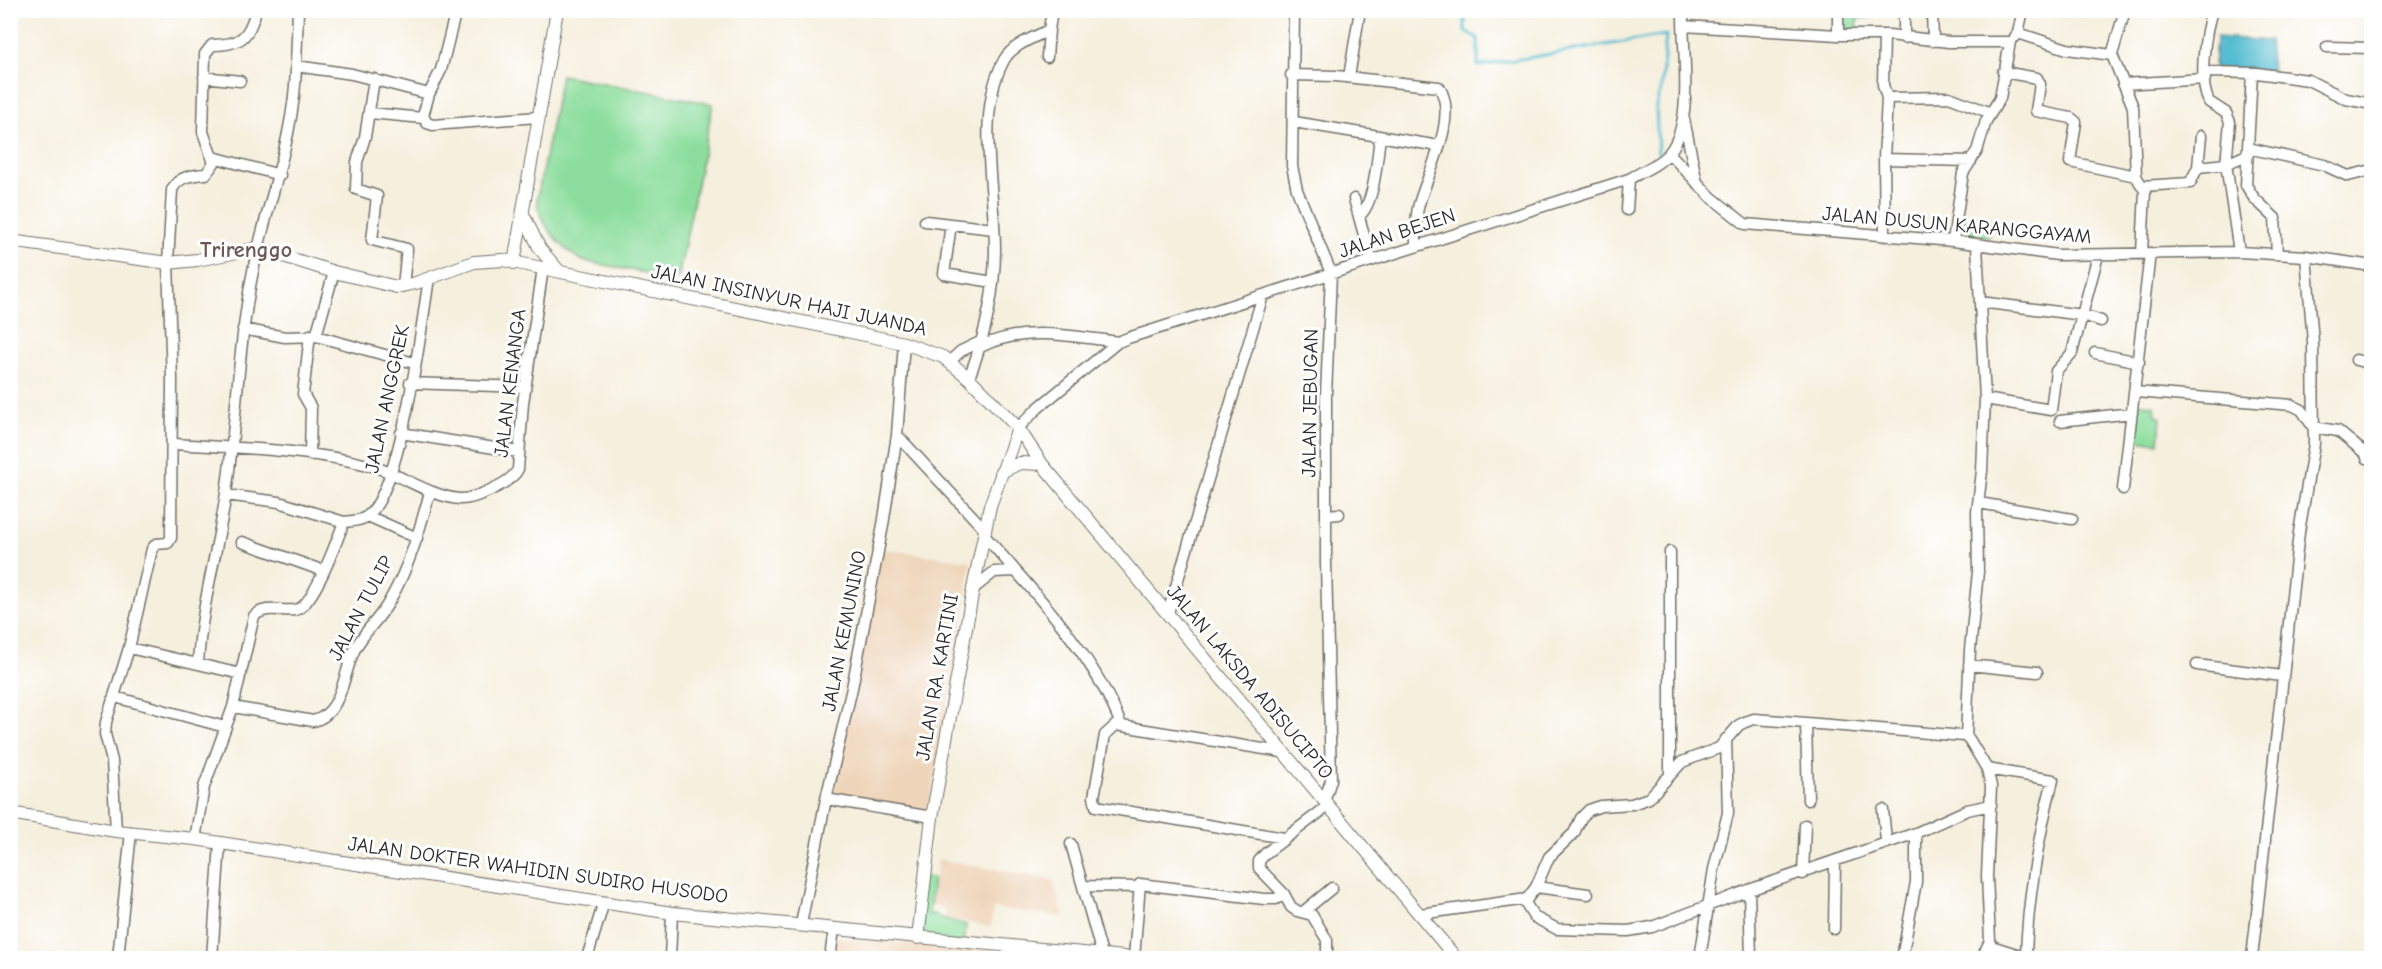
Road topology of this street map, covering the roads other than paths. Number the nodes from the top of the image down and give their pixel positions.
1 (256, 10) edge
2 (298, 10) edge
3 (456, 10) edge
4 (558, 10) edge
5 (1052, 10) edge
6 (1294, 10) edge
7 (1360, 10) edge
8 (1683, 10) edge
9 (1838, 10) edge
10 (1904, 10) edge
11 (1932, 10) edge
12 (2023, 10) edge
13 (2125, 10) edge
14 (2212, 10) edge
15 (1683, 26) junction
16 (1049, 30) junction
17 (2019, 33) junction
18 (1838, 35) junction
19 (1884, 35) junction
20 (1904, 38) junction
21 (1933, 41) junction
22 (2010, 42) junction
23 (2327, 47) dead end
24 (2372, 48) edge
25 (2112, 55) junction
26 (1047, 57) dead end
27 (296, 66) junction
28 (2003, 72) junction
29 (2253, 74) junction
30 (1291, 75) junction
31 (2205, 76) junction
32 (204, 77) junction
33 (1349, 77) junction
34 (374, 79) junction
35 (240, 81) dead end
36 (2123, 84) junction
37 (429, 94) junction
38 (1887, 98) junction
39 (2372, 104) edge
40 (370, 113) junction
41 (1991, 113) junction
42 (538, 117) junction
43 (423, 118) junction
44 (1684, 119) junction
45 (1294, 122) junction
46 (2201, 136) dead end
47 (1380, 137) junction
48 (1439, 146) junction
49 (1669, 153) junction
50 (2245, 153) junction
51 (213, 157) junction
52 (1884, 159) junction
53 (1971, 161) junction
54 (2227, 164) junction
55 (2198, 167) junction
56 (2372, 170) edge
57 (280, 175) junction
58 (1629, 179) junction
59 (2139, 181) junction
60 (1697, 183) junction
61 (1354, 199) dead end
62 (1627, 210) dead end
63 (522, 213) junction
64 (1359, 216) junction
65 (925, 221) dead end
66 (951, 225) junction
67 (994, 229) junction
68 (1885, 236) junction
69 (10, 241) edge
70 (1953, 242) junction
71 (1416, 246) junction
72 (1977, 246) junction
73 (258, 248) junction
74 (2239, 252) junction
75 (2146, 253) junction
76 (2277, 254) junction
77 (2098, 255) junction
78 (2306, 256) junction
79 (1371, 260) junction
80 (168, 263) junction
81 (514, 263) junction
82 (2372, 266) edge
83 (543, 268) junction
84 (560, 271) junction
85 (334, 272) junction
86 (1331, 273) junction
87 (429, 278) junction
88 (993, 282) junction
89 (403, 286) junction
90 (1263, 295) junction
91 (1980, 302) junction
92 (2083, 315) junction
93 (2101, 321) dead end
94 (243, 329) junction
95 (313, 335) junction
96 (1118, 342) junction
97 (904, 343) junction
98 (981, 344) junction
99 (2095, 353) dead end
100 (2356, 360) dead end
101 (950, 361) junction
102 (2139, 362) junction
103 (414, 363) junction
104 (2372, 364) edge
105 (969, 378) junction
106 (410, 383) junction
107 (525, 387) junction
108 (2136, 392) junction
109 (1984, 399) junction
110 (2132, 413) junction
111 (2060, 421) dead end
112 (1018, 428) junction
113 (2313, 428) junction
114 (401, 433) junction
115 (897, 435) junction
116 (2372, 443) edge
117 (172, 444) junction
118 (232, 446) junction
119 (519, 452) junction
120 (310, 455) junction
121 (2369, 459) edge
122 (1042, 464) junction
123 (1001, 472) junction
124 (392, 474) junction
125 (2124, 489) dead end
126 (430, 492) junction
127 (226, 495) junction
128 (1978, 503) junction
129 (1327, 514) junction
130 (1339, 514) dead end
131 (368, 516) junction
132 (2072, 519) dead end
133 (344, 522) junction
134 (984, 532) junction
135 (417, 538) junction
136 (242, 542) dead end
137 (1670, 552) dead end
138 (324, 570) junction
139 (1014, 571) junction
140 (973, 589) junction
141 (1168, 613) junction
142 (129, 648) junction
143 (198, 664) junction
144 (1969, 665) junction
145 (2197, 665) dead end
146 (2037, 672) dead end
147 (241, 674) junction
148 (2282, 676) junction
149 (115, 697) junction
150 (233, 706) junction
151 (1806, 723) junction
152 (1121, 725) junction
153 (225, 727) junction
154 (1966, 737) junction
155 (1726, 739) junction
156 (1282, 752) junction
157 (1987, 769) junction
158 (1670, 775) junction
159 (826, 799) junction
160 (1808, 800) dead end
161 (1326, 804) junction
162 (1991, 805) junction
163 (1883, 810) dead end
164 (10, 813) edge
165 (932, 817) junction
166 (1804, 825) dead end
167 (116, 831) junction
168 (131, 832) junction
169 (1916, 833) junction
170 (1284, 838) junction
171 (195, 839) junction
172 (1887, 841) junction
173 (220, 843) junction
174 (1071, 844) dead end
175 (1835, 862) junction
176 (1803, 874) junction
177 (1084, 886) junction
178 (1138, 887) junction
179 (1536, 887) junction
180 (1332, 888) dead end
181 (1749, 890) junction
182 (1284, 894) junction
183 (1588, 894) dead end
184 (1524, 901) junction
185 (604, 902) junction
186 (1711, 905) junction
187 (1303, 912) junction
188 (672, 913) junction
189 (1420, 914) junction
190 (801, 924) junction
191 (834, 929) junction
192 (1834, 929) dead end
193 (918, 938) junction
194 (1988, 945) junction
195 (1102, 957) edge
196 (118, 958) edge
197 (212, 958) edge
198 (587, 958) edge
199 (670, 958) edge
200 (830, 958) edge
201 (1134, 958) edge
202 (1327, 958) edge
203 (1456, 958) edge
204 (1700, 958) edge
205 (1751, 958) edge
206 (1902, 958) edge
207 (1982, 958) edge
208 (2026, 958) edge
209 (2252, 958) edge

1 - 32 street
2 - 27 street
3 - 37 street
4 - 42 main road
5 - 16 street
6 - 30 street, JALAN JEBUGAN
7 - 33 street
8 - 15 street
9 - 18 street
10 - 20 street
11 - 21 street
12 - 17 street
13 - 25 street
14 - 31 street
15 - 18 street
15 - 44 street
16 - 26 street
16 - 67 street
17 - 22 street
17 - 25 street
18 - 19 street
19 - 20 street
19 - 38 street
20 - 21 street
21 - 22 street
22 - 28 street
23 - 24 street
25 - 36 street
27 - 34 street
27 - 57 street
28 - 41 street
28 - 59 street
29 - 31 street
29 - 39 street
29 - 50 street
30 - 33 street
30 - 45 street, JALAN JEBUGAN
31 - 36 street
31 - 54 street
32 - 35 street
32 - 51 street
33 - 48 street
34 - 37 street
34 - 40 street
36 - 59 street
37 - 43 street
38 - 41 street
38 - 52 street
40 - 43 street
40 - 89 street
41 - 53 street
42 - 43 street
42 - 63 main road
44 - 49 street
44 - 60 street
45 - 47 street
45 - 86 street, JALAN JEBUGAN
46 - 55 street
47 - 48 street
47 - 64 street
48 - 71 street
49 - 58 street, JALAN BEJEN
49 - 60 street, JALAN DUSUN KARANGGAYAM
50 - 54 street
50 - 56 street
50 - 76 street
51 - 57 street
51 - 80 street
52 - 53 street
52 - 68 street
53 - 70 street
54 - 55 street
54 - 74 street
55 - 59 street
57 - 73 street
58 - 62 street
58 - 71 street, JALAN BEJEN
59 - 75 street
60 - 68 street, JALAN DUSUN KARANGGAYAM
61 - 64 street
63 - 81 main road
63 - 84 main road
64 - 79 street
65 - 66 street
66 - 67 street
66 - 88 street
67 - 88 street
68 - 70 street, JALAN DUSUN KARANGGAYAM
69 - 80 main road, JALAN INSINYUR HAJI JUANDA
70 - 72 street, JALAN DUSUN KARANGGAYAM
71 - 79 street, JALAN BEJEN
72 - 77 street, JALAN DUSUN KARANGGAYAM
72 - 91 street
73 - 80 main road, JALAN INSINYUR HAJI JUANDA
73 - 85 main road, JALAN INSINYUR HAJI JUANDA
73 - 94 street
74 - 75 street, JALAN DUSUN KARANGGAYAM
74 - 76 street, JALAN DUSUN KARANGGAYAM
75 - 77 street, JALAN DUSUN KARANGGAYAM
75 - 102 street
76 - 78 street, JALAN DUSUN KARANGGAYAM
77 - 92 street
78 - 82 street, JALAN DUSUN KARANGGAYAM
78 - 113 street
79 - 86 street, JALAN BEJEN
80 - 117 street
81 - 83 main road, JALAN INSINYUR HAJI JUANDA
81 - 87 main road, JALAN INSINYUR HAJI JUANDA
83 - 84 main road, JALAN INSINYUR HAJI JUANDA
83 - 107 street, JALAN KENANGA
84 - 97 main road, JALAN INSINYUR HAJI JUANDA
85 - 89 main road, JALAN INSINYUR HAJI JUANDA
85 - 95 street
86 - 90 street, JALAN BEJEN
86 - 129 street, JALAN JEBUGAN
87 - 89 main road, JALAN INSINYUR HAJI JUANDA
87 - 103 street, JALAN ANGGREK
88 - 98 street
90 - 96 street, JALAN BEJEN
90 - 141 street
91 - 92 street
91 - 109 street
92 - 93 street
92 - 109 street
94 - 95 street
94 - 118 street
95 - 103 street
95 - 120 street
96 - 98 street
96 - 112 street, JALAN BEJEN
97 - 101 main road, JALAN INSINYUR HAJI JUANDA
97 - 115 street, JALAN KEMUNINO
98 - 101 street
98 - 105 street
99 - 102 street
100 - 104 street
101 - 105 main road, JALAN INSINYUR HAJI JUANDA
102 - 108 street
103 - 106 street, JALAN ANGGREK
105 - 112 main road, JALAN INSINYUR HAJI JUANDA
106 - 107 street
106 - 114 street, JALAN ANGGREK
107 - 119 street, JALAN KENANGA
108 - 110 street
108 - 113 street
109 - 128 street
110 - 111 street
110 - 125 street
112 - 122 main road, JALAN LAKSDA ADISUCIPTO
112 - 123 main road, JALAN RA. KARTINI
113 - 121 street
113 - 148 street
114 - 119 street
114 - 124 street, JALAN ANGGREK
115 - 134 street
115 - 159 street, JALAN KEMUNINO
116 - 121 street
117 - 118 street, JALAN KENANGA
117 - 142 street
118 - 120 street, JALAN KENANGA
118 - 127 street
119 - 126 street, JALAN KENANGA
120 - 124 street, JALAN KENANGA
122 - 123 main road
122 - 141 main road, JALAN LAKSDA ADISUCIPTO
123 - 134 main road, JALAN RA. KARTINI
124 - 126 street, JALAN KENANGA
124 - 131 street, JALAN ANGGREK
126 - 135 street, JALAN TULIP
127 - 133 street
127 - 143 street
128 - 132 street
128 - 144 street
129 - 130 street
129 - 161 street, JALAN JEBUGAN
131 - 133 street
131 - 135 street
133 - 138 street
134 - 139 street
134 - 140 main road, JALAN RA. KARTINI
135 - 150 street, JALAN TULIP
136 - 138 street
137 - 158 street
138 - 147 street
139 - 140 street
139 - 152 street
140 - 165 main road, JALAN RA. KARTINI
141 - 156 main road, JALAN LAKSDA ADISUCIPTO
142 - 143 street
142 - 149 street
143 - 147 street
144 - 146 street
144 - 154 street
145 - 148 street
147 - 150 street
148 - 209 street
149 - 153 street
149 - 167 street
150 - 153 street
151 - 154 street
151 - 155 street
151 - 160 street
152 - 156 street
152 - 170 street
153 - 171 street
154 - 157 street
155 - 158 street
155 - 186 street
156 - 161 main road, JALAN LAKSDA ADISUCIPTO
157 - 162 street
157 - 208 street
158 - 179 street
159 - 165 street
159 - 190 street, JALAN KEMUNINO
161 - 170 street
161 - 189 main road, JALAN LAKSDA ADISUCIPTO
162 - 169 street
162 - 194 street
163 - 172 street
164 - 167 main road, JALAN DOKTER WAHIDIN SUDIRO HUSODO
165 - 193 main road, JALAN RA. KARTINI
166 - 176 street
167 - 168 main road, JALAN DOKTER WAHIDIN SUDIRO HUSODO
168 - 171 main road, JALAN DOKTER WAHIDIN SUDIRO HUSODO
168 - 196 street
169 - 172 street
169 - 206 street
170 - 182 street
171 - 173 main road, JALAN DOKTER WAHIDIN SUDIRO HUSODO
172 - 175 street
173 - 185 main road, JALAN DOKTER WAHIDIN SUDIRO HUSODO
173 - 197 street
174 - 177 street
175 - 176 street
175 - 192 street
176 - 181 street
177 - 178 street
177 - 195 street
178 - 182 street
178 - 201 street
179 - 183 street
179 - 184 street
180 - 187 street
181 - 186 street
181 - 205 street
182 - 187 street
184 - 186 street
184 - 189 street
185 - 188 main road, JALAN DOKTER WAHIDIN SUDIRO HUSODO
185 - 198 street
186 - 204 street
187 - 202 street
188 - 190 main road, JALAN DOKTER WAHIDIN SUDIRO HUSODO
188 - 199 street
189 - 203 main road, JALAN LAKSDA ADISUCIPTO
190 - 191 main road, JALAN DOKTER WAHIDIN SUDIRO HUSODO
191 - 193 main road, JALAN DOKTER WAHIDIN SUDIRO HUSODO
191 - 200 street
193 - 195 main road, JALAN DOKTER WAHIDIN SUDIRO HUSODO
194 - 207 street
194 - 208 street
195 - 201 main road, JALAN DOKTER WAHIDIN SUDIRO HUSODO

